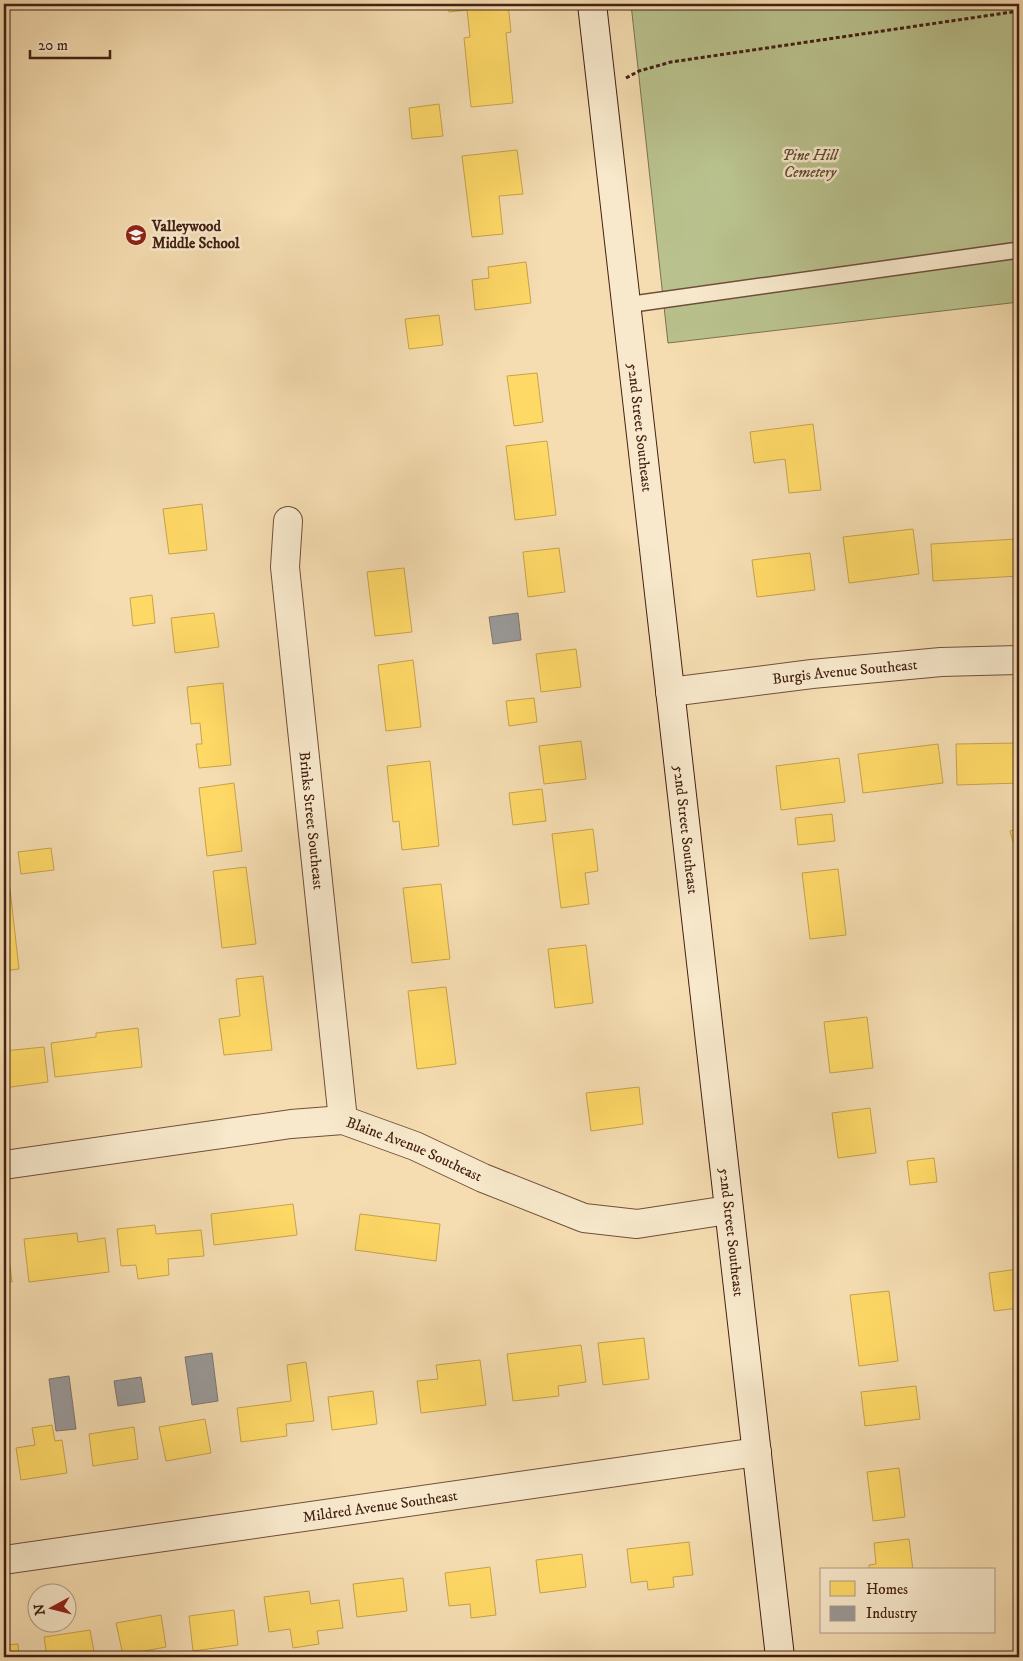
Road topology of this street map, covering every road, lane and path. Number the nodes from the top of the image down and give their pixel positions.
1 (592, 4) edge
2 (1019, 11) edge
3 (602, 91) junction
4 (1019, 250) edge
5 (626, 305) junction
6 (288, 521) dead end
7 (1019, 660) edge
8 (670, 692) junction
9 (343, 1120) junction
10 (4, 1165) edge
11 (728, 1210) junction
12 (757, 1452) junction
13 (4, 1560) edge
14 (780, 1657) edge

1 - 3 street, 52nd Street Southeast
2 - 3 path
3 - 5 street, 52nd Street Southeast
4 - 5 lane
5 - 8 street, 52nd Street Southeast
6 - 9 street, Brinks Street Southeast
7 - 8 street, Burgis Avenue Southeast
8 - 11 street, 52nd Street Southeast
9 - 10 street, Blaine Avenue Southeast
9 - 11 street, Blaine Avenue Southeast
11 - 12 street, 52nd Street Southeast
12 - 13 street, Mildred Avenue Southeast
12 - 14 street, 52nd Street Southeast

